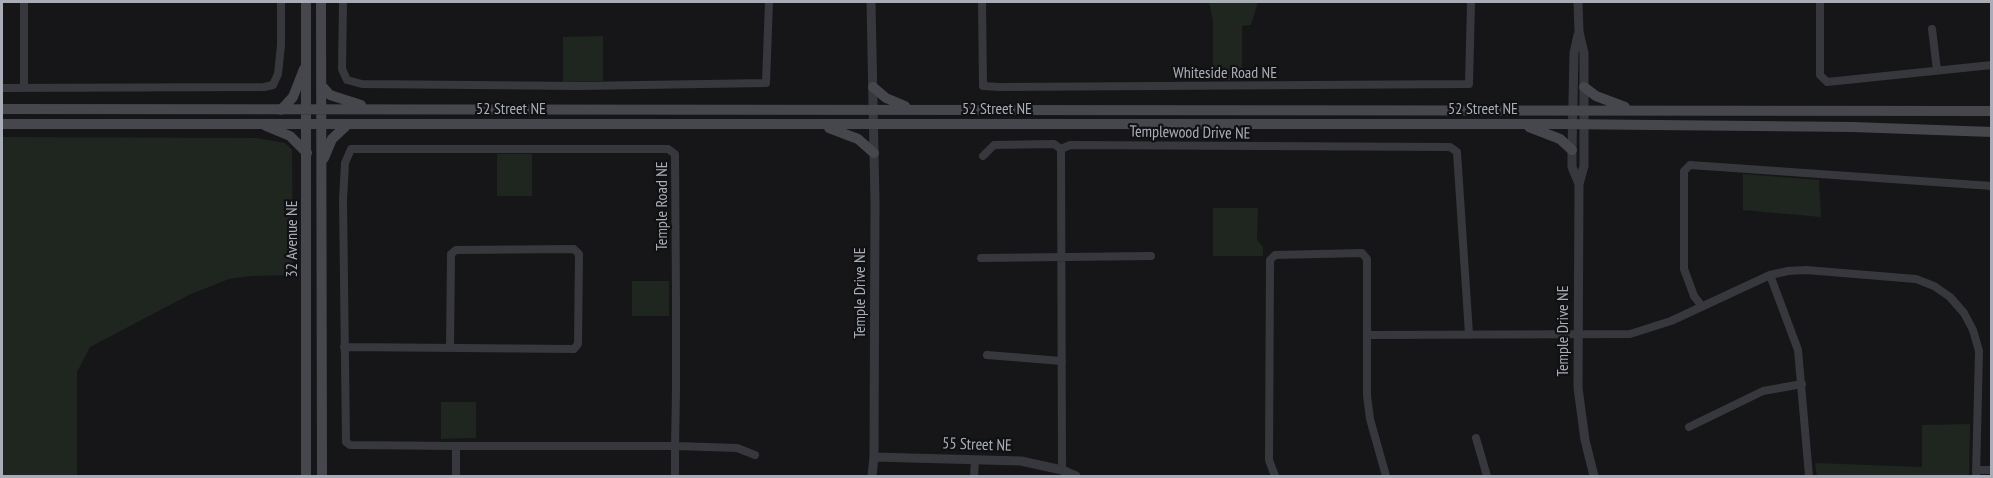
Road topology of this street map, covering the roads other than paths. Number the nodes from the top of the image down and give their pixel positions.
1 (24, 2) edge
2 (281, 2) edge
3 (306, 2) edge
4 (321, 2) edge
5 (343, 2) edge
6 (769, 2) edge
7 (871, 2) edge
8 (982, 2) edge
9 (1471, 2) edge
10 (1578, 2) edge
11 (1820, 2) edge
12 (1932, 29) dead end
13 (1579, 32) junction
14 (306, 63) junction
15 (1992, 65) edge
16 (1937, 70) junction
17 (321, 85) junction
18 (873, 87) junction
19 (1584, 87) junction
20 (2, 88) edge
21 (24, 88) junction
22 (2, 109) edge
23 (307, 109) junction
24 (321, 109) junction
25 (376, 109) junction
26 (873, 109) junction
27 (913, 109) junction
28 (281, 110) junction
29 (1634, 110) junction
30 (1579, 111) junction
31 (1992, 111) edge
32 (2, 124) edge
33 (260, 124) junction
34 (306, 124) junction
35 (321, 124) junction
36 (348, 124) junction
37 (817, 124) junction
38 (874, 124) junction
39 (1523, 124) junction
40 (1572, 124) junction
41 (1584, 125) junction
42 (1992, 132) edge
43 (1061, 149) junction
44 (1572, 150) junction
45 (307, 153) junction
46 (874, 153) junction
47 (983, 156) dead end
48 (321, 170) junction
49 (1579, 184) junction
50 (1992, 186) edge
51 (1151, 256) dead end
52 (1061, 257) junction
53 (981, 258) dead end
54 (1770, 275) junction
55 (1701, 305) junction
56 (1469, 334) junction
57 (1367, 335) junction
58 (1578, 335) junction
59 (344, 347) junction
60 (450, 348) junction
61 (987, 356) dead end
62 (1062, 361) junction
63 (1802, 384) junction
64 (1689, 428) dead end
65 (1476, 438) dead end
66 (456, 446) junction
67 (675, 446) junction
68 (755, 455) dead end
69 (874, 457) junction
70 (975, 460) junction
71 (1062, 470) junction
72 (1992, 470) edge
73 (1976, 473) edge
74 (306, 477) edge
75 (322, 477) edge
76 (456, 477) edge
77 (675, 477) edge
78 (872, 477) edge
79 (974, 477) edge
80 (1076, 477) edge
81 (1275, 477) edge
82 (1386, 477) edge
83 (1487, 477) edge
84 (1594, 477) edge
85 (1809, 477) edge

1 - 21 street
2 - 21 street
3 - 14 main road, 32 Avenue NE
4 - 17 main road, 32 Avenue NE
5 - 6 street
7 - 18 street, Temple Drive NE
8 - 9 street, Whiteside Road NE
10 - 13 street
11 - 16 street
12 - 16 street
13 - 19 street
13 - 30 street
14 - 23 main road, 32 Avenue NE
14 - 28 main road
15 - 16 street
17 - 24 main road, 32 Avenue NE
17 - 25 main road
18 - 26 street, Temple Drive NE
18 - 27 main road
19 - 29 main road
19 - 30 street
20 - 21 street
22 - 28 main road, 52 Street NE
23 - 24 main road, 52 Street NE
23 - 28 main road, 52 Street NE
23 - 34 main road, 32 Avenue NE
24 - 25 main road, 52 Street NE
24 - 35 main road, 32 Avenue NE
25 - 26 main road, 52 Street NE
26 - 27 main road, 52 Street NE
26 - 38 street, Temple Drive NE
27 - 30 main road, 52 Street NE
29 - 30 main road, 52 Street NE
29 - 31 main road, 52 Street NE
30 - 40 street, Temple Drive NE
30 - 41 street, Temple Drive NE
32 - 33 main road, 52 Street NE
33 - 34 main road, 52 Street NE
33 - 45 main road
34 - 35 main road, 52 Street NE
34 - 45 main road, 32 Avenue NE
35 - 36 main road, 52 Street NE
35 - 48 main road, 32 Avenue NE
36 - 37 main road, 52 Street NE
36 - 48 main road
37 - 38 main road, 52 Street NE
37 - 46 main road
38 - 39 main road, 52 Street NE
38 - 46 street, Temple Drive NE
39 - 40 main road, 52 Street NE
39 - 44 main road
40 - 41 main road, 52 Street NE
40 - 44 street, Temple Drive NE
41 - 42 main road, 52 Street NE
41 - 49 street, Temple Drive NE
43 - 47 street
43 - 52 street
43 - 56 street, Templewood Drive NE
44 - 49 street, Temple Drive NE
45 - 74 main road, 32 Avenue NE
46 - 69 street, Temple Drive NE
48 - 75 main road, 32 Avenue NE
49 - 58 street, Temple Drive NE
50 - 55 street
51 - 52 street
52 - 53 street
52 - 62 street
54 - 55 street
54 - 63 street
54 - 73 street
55 - 58 street
56 - 57 street
56 - 58 street
57 - 81 street
57 - 82 street
58 - 84 street, Temple Drive NE
59 - 60 street
59 - 66 street
59 - 67 street, Temple Road NE
60 - 60 street
61 - 62 street
62 - 71 street
63 - 64 street
63 - 85 street
65 - 83 street
66 - 67 street
66 - 76 street
67 - 68 street
67 - 77 street, Temple Road NE
69 - 70 street, 55 Street NE
69 - 78 street, Temple Drive NE
70 - 71 street, 55 Street NE
70 - 79 street
71 - 80 street, 55 Street NE
72 - 73 street

